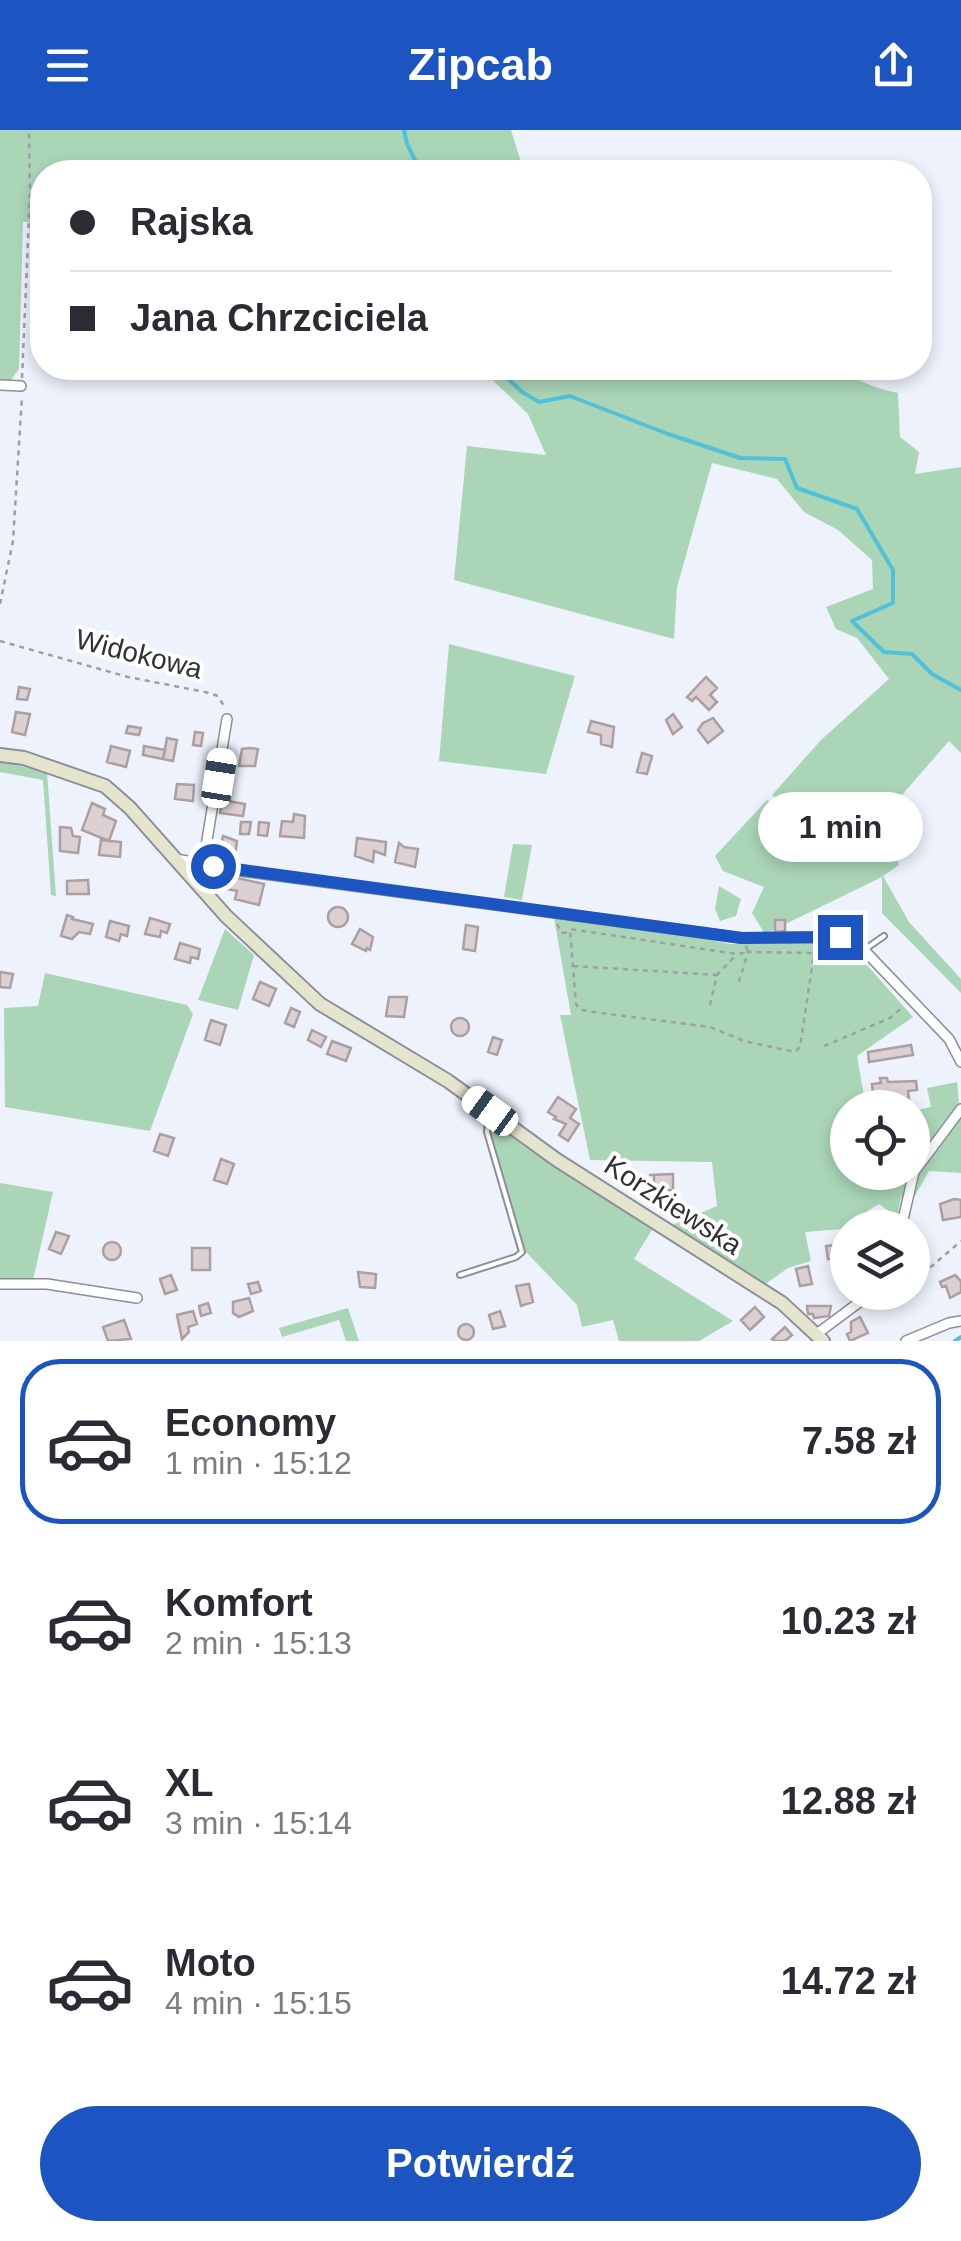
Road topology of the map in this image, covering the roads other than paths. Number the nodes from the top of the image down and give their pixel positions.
1 (0, 385) edge
2 (21, 386) road end
3 (227, 719) road end
4 (0, 755) edge
5 (176, 859) junction
6 (204, 864) junction
7 (884, 936) dead end
8 (864, 950) junction
9 (960, 1059) edge
10 (960, 1111) edge
11 (492, 1112) junction
12 (905, 1210) edge
13 (460, 1275) dead end
14 (0, 1284) edge
15 (137, 1298) dead end
16 (852, 1310) edge
17 (961, 1322) edge
18 (821, 1337) edge
19 (906, 1341) edge

1 - 2 street
3 - 6 street
4 - 5 street, Korzkiewska
5 - 6 street
5 - 11 street, Korzkiewska
6 - 8 street
7 - 8 lane
8 - 9 street
10 - 12 street
11 - 13 lane
11 - 18 street, Korzkiewska
14 - 15 street
16 - 18 street
17 - 19 street

